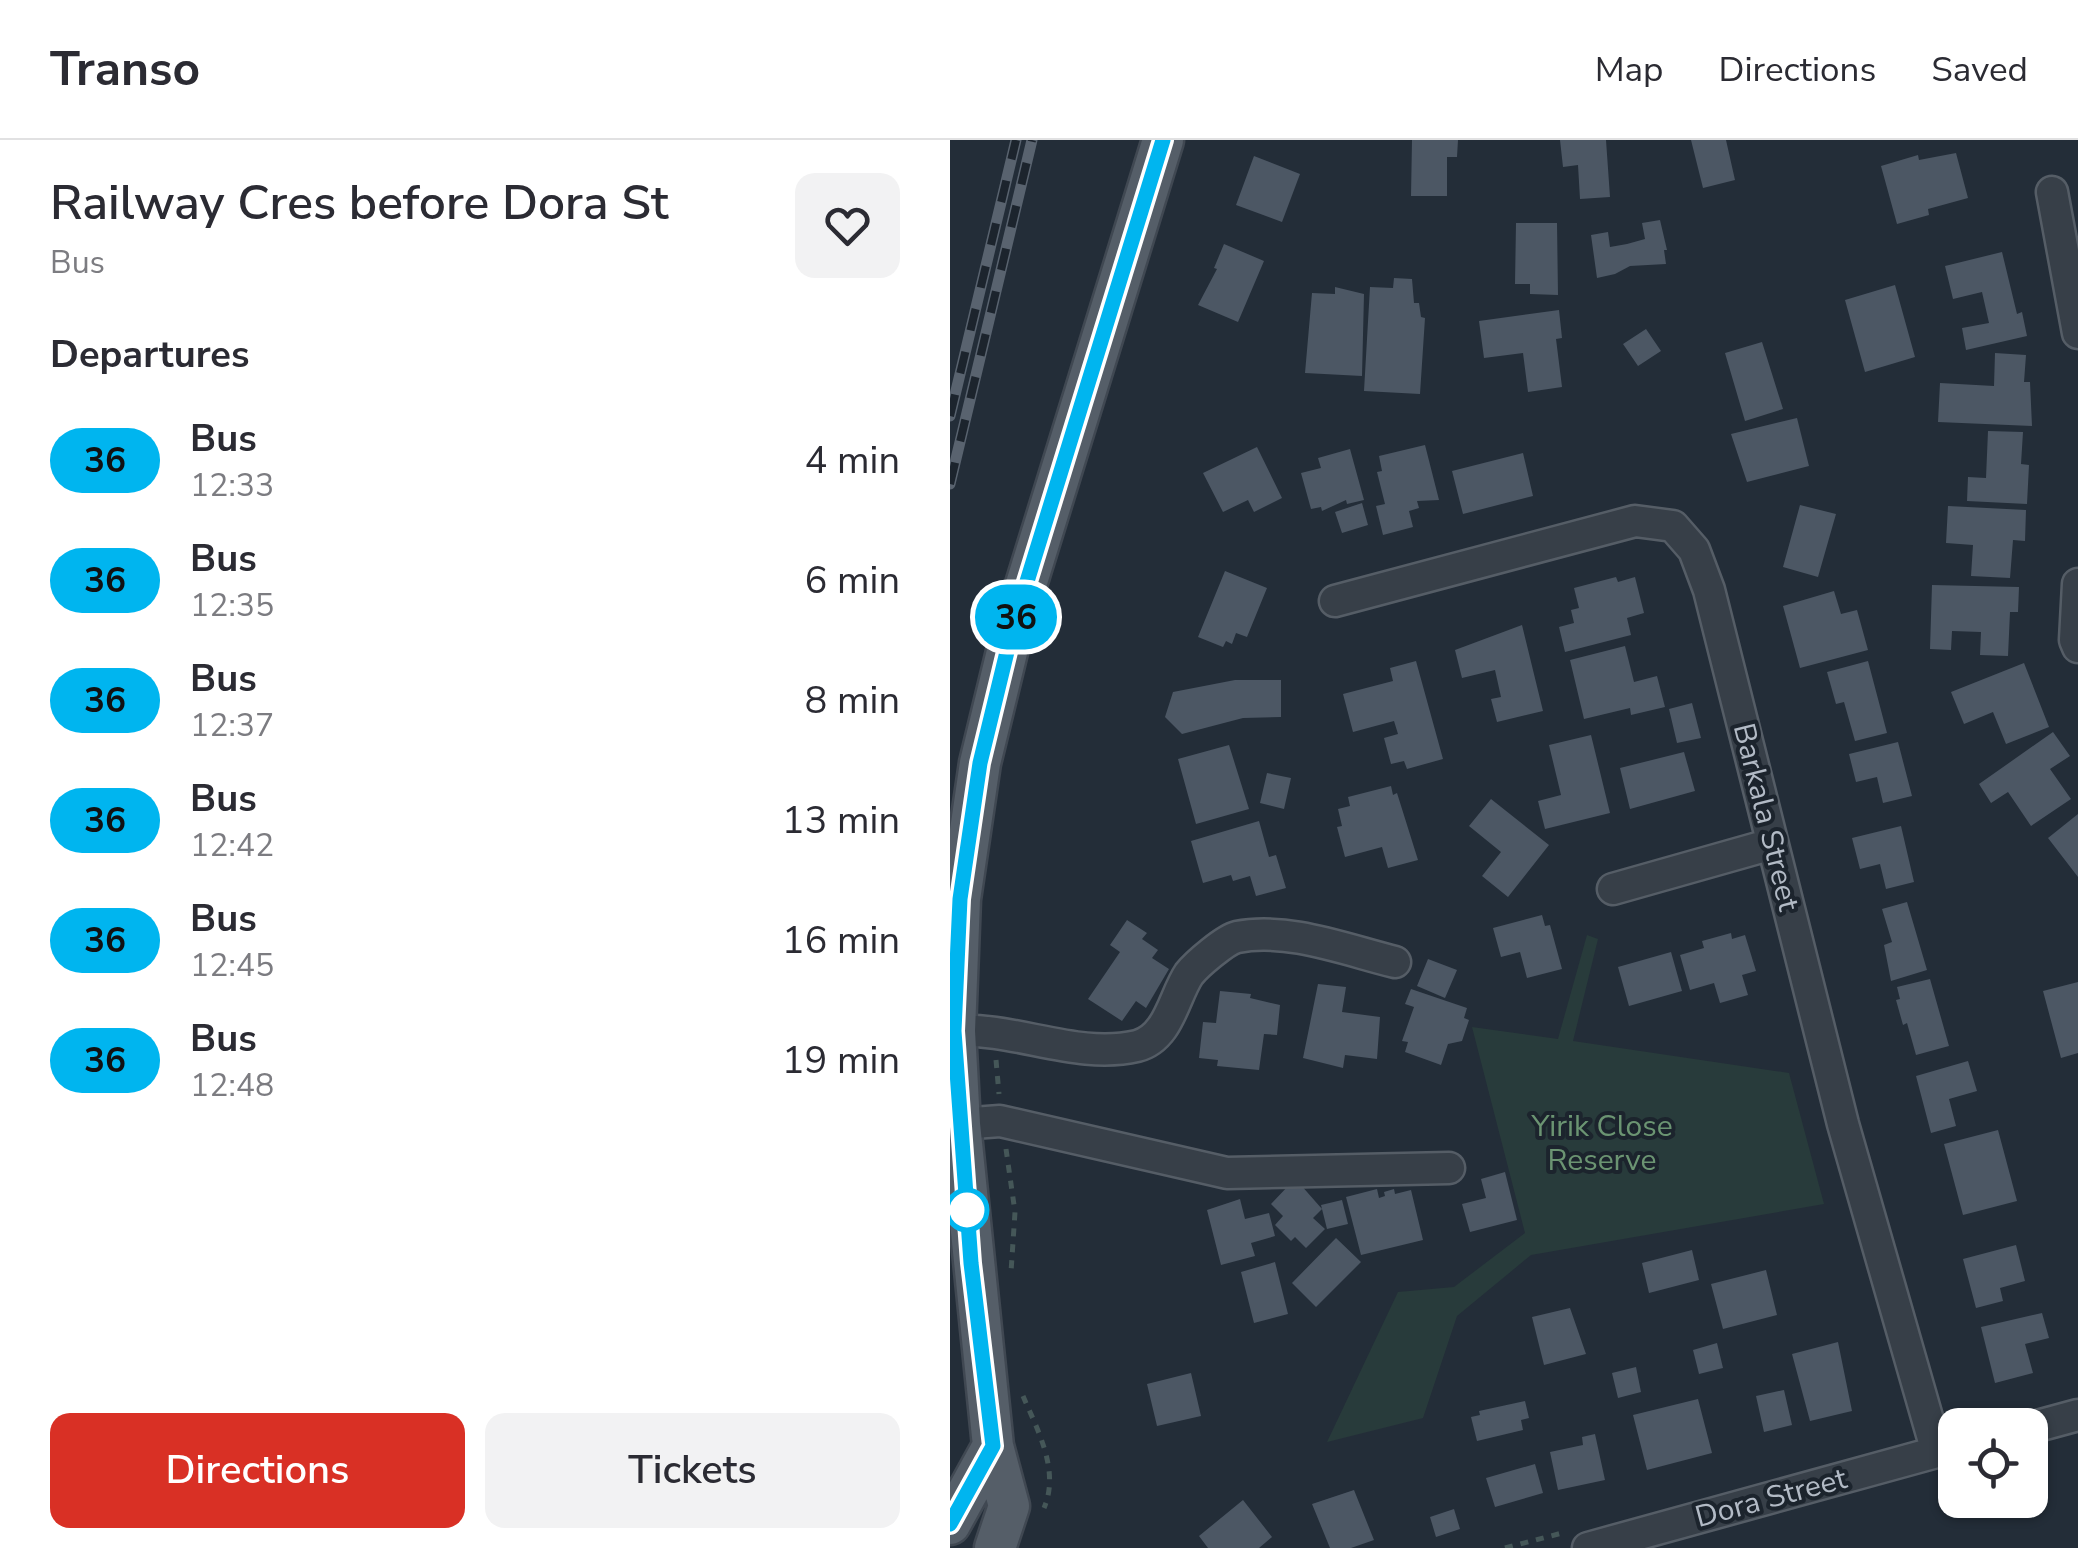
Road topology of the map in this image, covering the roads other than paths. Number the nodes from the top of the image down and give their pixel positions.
1 (1163, 140) edge
2 (2052, 192) dead end
3 (2078, 333) edge
4 (2078, 584) edge
5 (1335, 601) dead end
6 (2078, 647) edge
7 (1772, 844) junction
8 (1612, 889) dead end
9 (1395, 962) dead end
10 (954, 1031) junction
11 (960, 1124) junction
12 (1449, 1168) dead end
13 (2078, 1415) edge
14 (2048, 1423) edge
15 (1938, 1425) edge
16 (993, 1446) junction
17 (1938, 1452) edge
18 (950, 1524) edge
19 (995, 1548) edge
20 (1588, 1548) edge

1 - 10 main road
2 - 3 street
4 - 6 street
5 - 7 street, Barkala Street
7 - 8 street
7 - 15 street, Barkala Street
9 - 10 street
10 - 11 main road
11 - 12 street
11 - 16 main road
13 - 14 street
16 - 18 main road
16 - 19 main road
17 - 20 street, Dora Street

